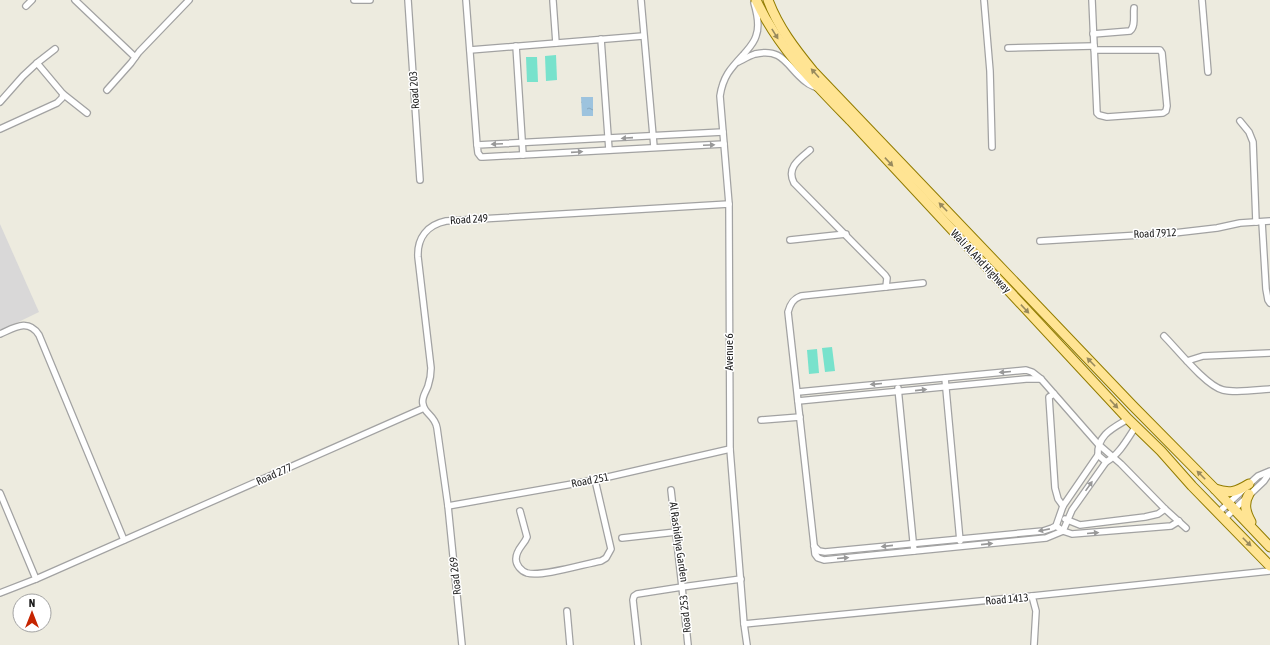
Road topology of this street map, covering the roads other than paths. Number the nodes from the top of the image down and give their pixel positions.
1 (32, 0) edge
2 (75, 0) edge
3 (189, 0) edge
4 (354, 0) edge
5 (370, 0) edge
6 (408, 0) edge
7 (466, 0) edge
8 (641, 0) edge
9 (755, 0) edge
10 (768, 0) edge
11 (984, 0) edge
12 (1092, 0) edge
13 (1202, 0) edge
14 (553, 1) dead end
15 (26, 6) dead end
16 (1134, 8) dead end
17 (1093, 34) junction
18 (643, 36) junction
19 (601, 39) junction
20 (556, 43) junction
21 (516, 46) junction
22 (1008, 48) dead end
23 (1094, 48) junction
24 (55, 49) dead end
25 (470, 50) junction
26 (135, 56) junction
27 (736, 62) junction
28 (37, 63) junction
29 (1208, 72) dead end
30 (107, 90) dead end
31 (820, 90) junction
32 (63, 94) junction
33 (0, 102) edge
34 (87, 113) dead end
35 (1240, 121) dead end
36 (0, 129) edge
37 (723, 132) junction
38 (653, 136) junction
39 (608, 139) junction
40 (522, 143) junction
41 (724, 144) junction
42 (477, 146) junction
43 (992, 147) dead end
44 (654, 148) junction
45 (609, 150) junction
46 (810, 150) dead end
47 (523, 155) junction
48 (420, 180) dead end
49 (729, 204) junction
50 (1270, 221) edge
51 (1259, 222) junction
52 (846, 234) junction
53 (790, 240) dead end
54 (1040, 241) dead end
55 (923, 283) dead end
56 (886, 287) junction
57 (1270, 303) edge
58 (0, 334) edge
59 (1164, 336) dead end
60 (1270, 353) edge
61 (1188, 361) junction
62 (945, 378) junction
63 (1041, 379) junction
64 (898, 382) junction
65 (946, 387) junction
66 (1270, 389) edge
67 (798, 392) junction
68 (899, 392) junction
69 (1054, 394) junction
70 (798, 401) junction
71 (424, 408) junction
72 (800, 417) junction
73 (1128, 419) junction
74 (761, 420) dead end
75 (1136, 426) junction
76 (1098, 444) junction
77 (730, 449) junction
78 (1098, 456) junction
79 (1112, 457) junction
80 (1188, 461) junction
81 (1106, 462) junction
82 (1270, 471) edge
83 (595, 480) junction
84 (1249, 484) junction
85 (1214, 488) junction
86 (671, 490) dead end
87 (0, 493) edge
88 (1250, 494) junction
89 (448, 506) junction
90 (1063, 506) junction
91 (1231, 506) junction
92 (1165, 509) junction
93 (520, 510) dead end
94 (1221, 516) junction
95 (1060, 517) junction
96 (1068, 520) junction
97 (1179, 521) junction
98 (1056, 526) junction
99 (1186, 528) dead end
100 (1254, 529) junction
101 (1063, 531) junction
102 (676, 532) junction
103 (622, 538) dead end
104 (960, 538) junction
105 (124, 540) junction
106 (913, 543) junction
107 (814, 546) junction
108 (961, 546) junction
109 (1270, 547) edge
110 (914, 551) junction
111 (1270, 566) edge
112 (1270, 571) edge
113 (741, 578) junction
114 (36, 579) junction
115 (682, 587) junction
116 (0, 593) edge
117 (1032, 596) junction
118 (567, 611) dead end
119 (744, 624) junction
120 (462, 645) edge
121 (570, 645) edge
122 (638, 645) edge
123 (688, 645) edge
124 (747, 645) edge
125 (1034, 645) edge

1 - 15 street
2 - 26 street
3 - 26 street
4 - 5 street
6 - 48 street, Road 203
7 - 25 street
8 - 18 street
9 - 27 street, Avenue 6
9 -> 31 main road, Wali Al Ahd Highway
80 -> 10 main road, Wali Al Ahd Highway
11 - 43 street
12 - 17 street
13 - 29 street
14 - 20 street
16 - 17 street
17 - 23 street
18 - 19 street
18 - 38 street
19 - 20 street
19 - 39 street
20 - 21 street
21 - 25 street
21 - 40 street
22 - 23 street
23 - 23 street
24 - 28 street
25 - 42 street
26 - 30 street
27 - 31 street
27 - 37 street, Avenue 6
28 - 32 street
28 - 33 street
31 -> 73 main road, Wali Al Ahd Highway
32 - 34 street
32 - 36 street
35 - 51 street
37 - 38 street
37 - 41 street, Avenue 6
38 -> 39 street
38 - 44 street
39 - 40 street
39 - 45 street
40 -> 42 street
40 - 47 street
44 -> 41 street
41 - 49 street, Avenue 6
42 - 47 street
44 - 45 street
47 -> 45 street
46 - 52 street
49 - 71 street, Road 249
49 - 77 street, Avenue 6
50 - 51 street, Road 7912
51 - 54 street, Road 7912
51 - 57 street
52 - 53 street
52 - 56 street
55 - 56 street
56 - 67 street
58 - 105 street
59 - 61 street
60 - 61 street
61 - 66 street
63 -> 62 street
62 - 64 street
62 - 65 street
63 - 65 street
63 - 69 street
64 -> 67 street
64 - 68 street
68 -> 65 street
65 - 104 street
67 - 70 street
68 - 70 street
68 - 106 street
69 - 76 street
69 - 90 street
70 - 72 street
71 - 89 street
71 - 105 street, Road 277
72 - 74 street
72 - 107 street
73 - 75 main road, Wali Al Ahd Highway
73 - 76 street
73 - 80 main road
75 - 79 street
75 - 94 main road, Wali Al Ahd Highway
76 - 78 street
76 - 79 street
77 - 83 street, Road 251
77 - 113 street, Avenue 6
78 - 81 street
78 - 90 street
79 - 81 street
79 - 92 street
85 -> 80 main road, Wali Al Ahd Highway
96 -> 81 street
82 - 84 street
82 - 88 street
83 - 89 street, Road 251
83 - 93 street
84 - 85 main road
84 - 91 street
85 - 91 main road, Wali Al Ahd Highway
86 - 102 street, Al Rashidiya Garden
87 - 114 street
88 - 91 street
88 - 100 main road
89 - 120 street, Road 269
90 - 95 street
91 - 94 street
91 - 100 main road, Wali Al Ahd Highway
92 - 96 street
92 - 97 street
94 -> 111 main road, Wali Al Ahd Highway
95 - 96 street
95 - 98 street
96 - 101 street
97 - 99 street
101 -> 97 street
98 - 101 street
98 -> 104 street
100 - 109 main road, Wali Al Ahd Highway
108 -> 101 street
102 - 103 street
102 - 115 street, Al Rashidiya Garden
104 - 106 street
104 - 108 street
105 - 114 street, Road 277
106 -> 107 street
106 - 110 street
107 -> 110 street
108 - 110 street
112 - 117 street, Road 1413
113 - 115 street, Al Rashidiya Garden
113 - 119 street, Avenue 6
114 - 116 street, Road 277
115 - 122 street, Road 253
115 - 123 street, Road 253
117 - 119 street, Road 1413
117 - 125 street
118 - 121 street
119 - 124 street, Avenue 6

